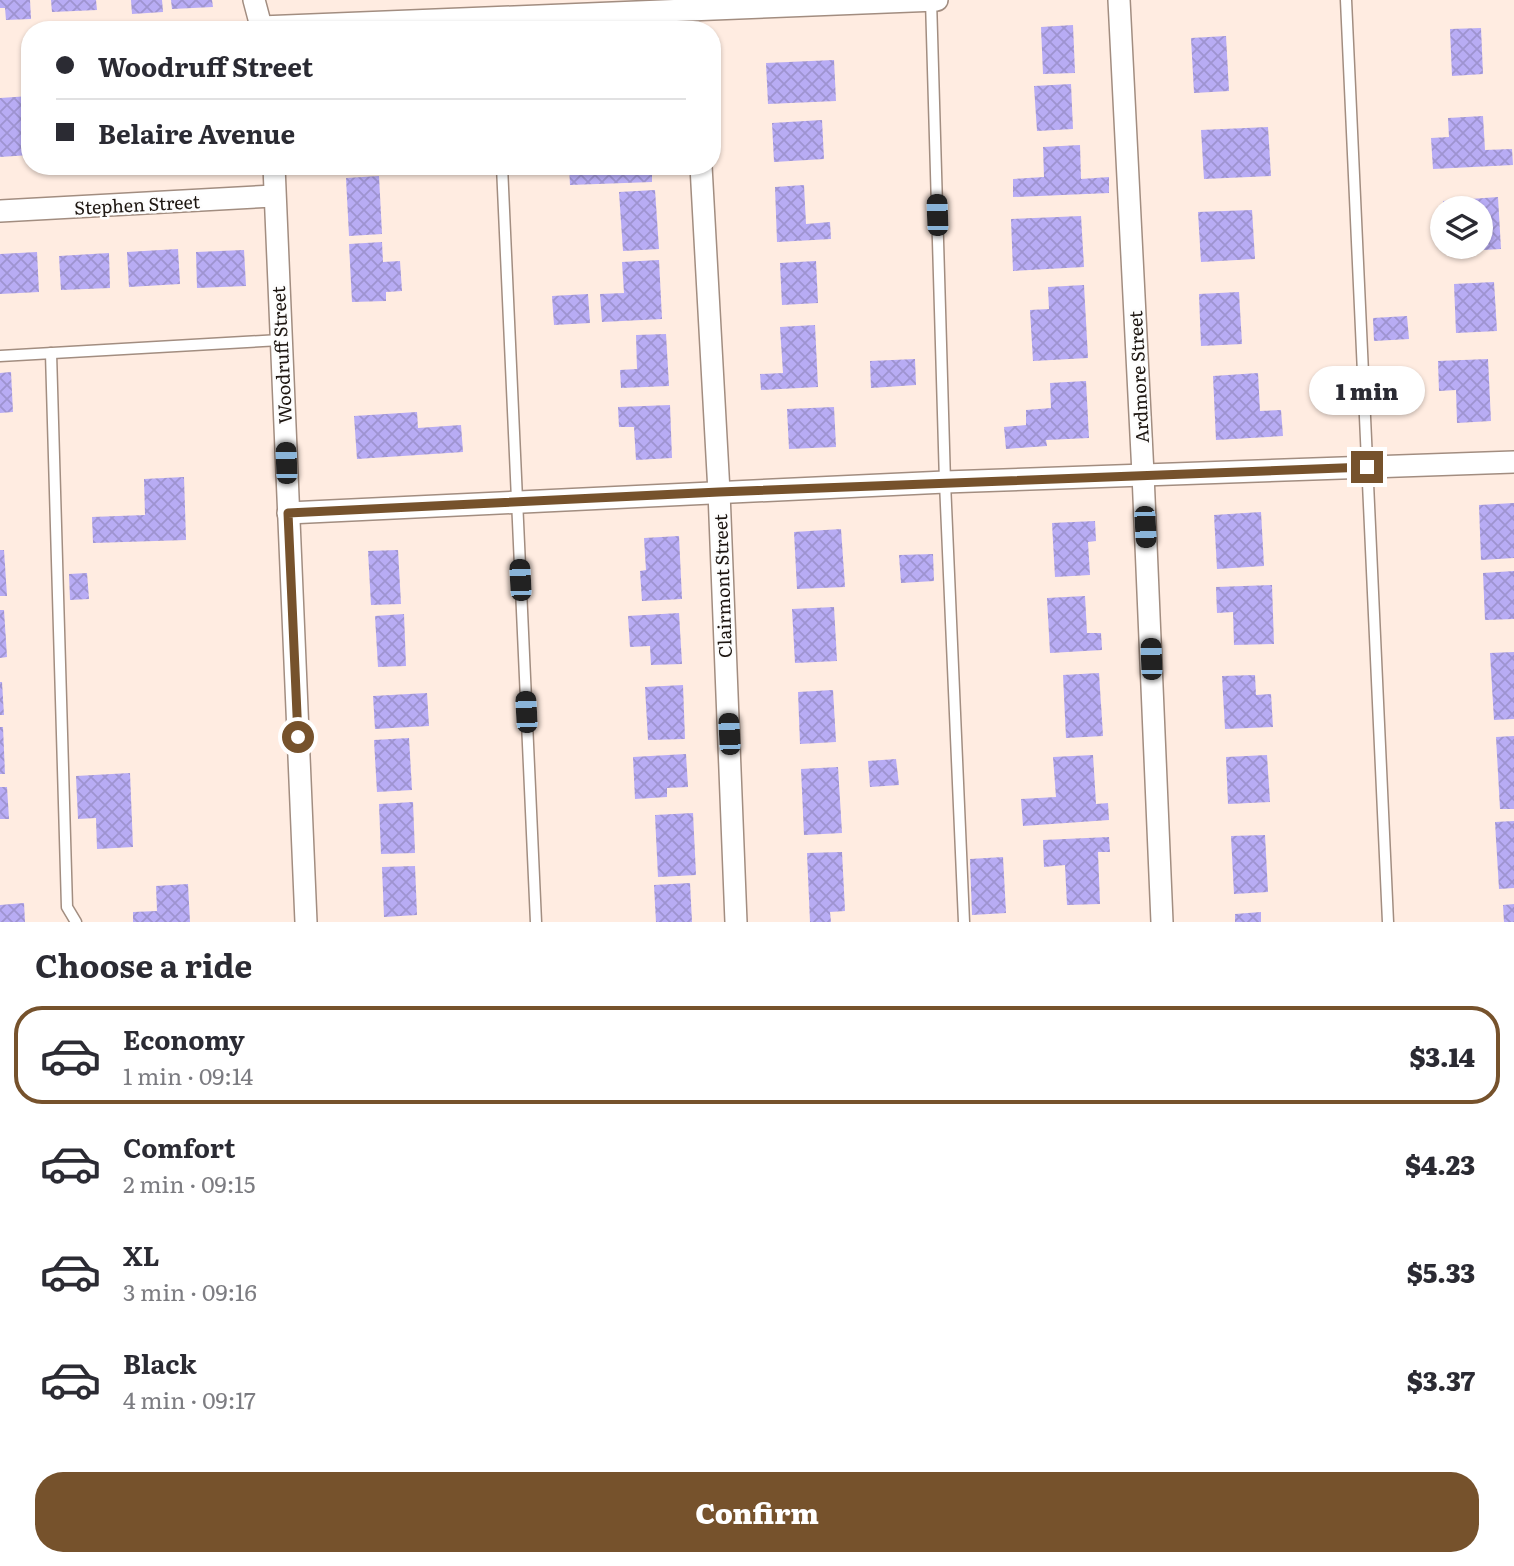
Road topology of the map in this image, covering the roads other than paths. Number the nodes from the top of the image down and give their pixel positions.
1 (254, 0) edge
2 (931, 0) edge
3 (937, 0) edge
4 (1119, 0) edge
5 (1346, 0) edge
6 (693, 20) edge
7 (259, 21) edge
8 (644, 21) edge
9 (274, 175) edge
10 (502, 175) edge
11 (701, 175) edge
12 (274, 196) junction
13 (0, 211) edge
14 (281, 340) junction
15 (51, 353) junction
16 (0, 356) edge
17 (1514, 462) edge
18 (1367, 467) junction
19 (1143, 474) junction
20 (945, 482) junction
21 (719, 492) junction
22 (517, 502) junction
23 (288, 513) junction
24 (76, 922) edge
25 (306, 922) edge
26 (536, 922) edge
27 (736, 922) edge
28 (964, 922) edge
29 (1162, 922) edge
30 (1388, 922) edge

1 - 7 street
2 - 3 street
2 - 6 street
2 - 20 lane
4 - 19 street, Ardmore Street
5 - 18 lane
6 - 8 street
9 - 12 street, Woodruff Street
10 - 22 lane
11 - 21 street, Clairmont Street
12 - 13 street, Stephen Street
12 - 14 street, Woodruff Street
14 - 15 lane
14 - 23 street, Woodruff Street
15 - 16 lane
15 - 24 lane
17 - 18 street
18 - 19 street
18 - 30 lane
19 - 20 street
19 - 29 street, Ardmore Street
20 - 21 street
20 - 28 lane
21 - 22 street
21 - 27 street, Clairmont Street
22 - 23 street
22 - 26 lane
23 - 25 street, Woodruff Street

